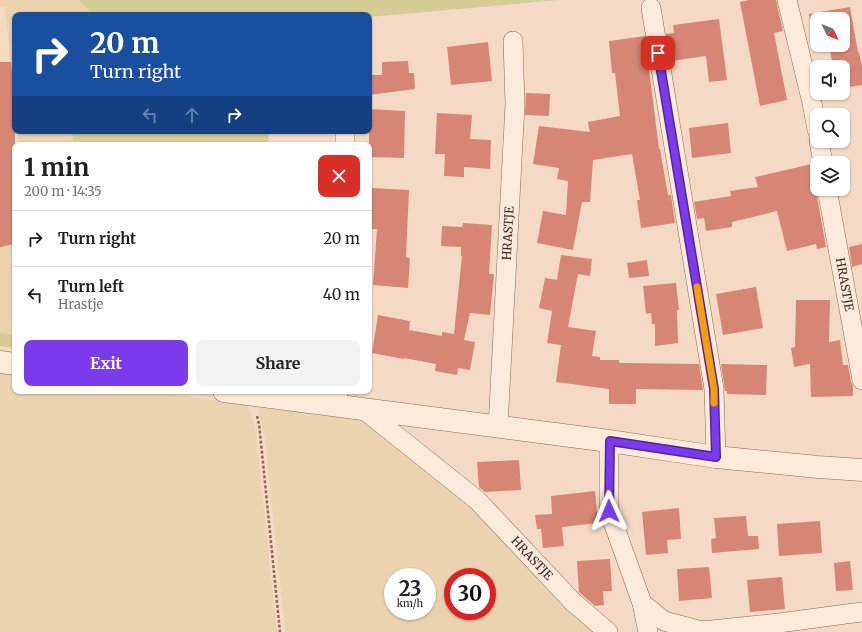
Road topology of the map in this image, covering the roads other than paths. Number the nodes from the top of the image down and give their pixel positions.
1 (787, 0) edge
2 (651, 8) dead end
3 (513, 40) dead end
4 (813, 108) edge
5 (828, 196) edge
6 (0, 362) edge
7 (12, 364) edge
8 (862, 380) edge
9 (244, 394) edge
10 (337, 398) edge
11 (364, 409) junction
12 (498, 427) junction
13 (610, 441) junction
14 (716, 457) junction
15 (862, 470) edge
16 (642, 603) junction
17 (862, 612) edge
18 (608, 632) edge
19 (648, 632) edge

1 - 4 street
2 - 14 street
3 - 12 street, HRASTJE
5 - 8 street, HRASTJE
6 - 7 street
9 - 10 street
10 - 11 street
11 - 12 street
11 - 18 street, HRASTJE
12 - 13 street
13 - 14 street
13 - 16 street
14 - 15 street
16 - 17 street
16 - 19 street

